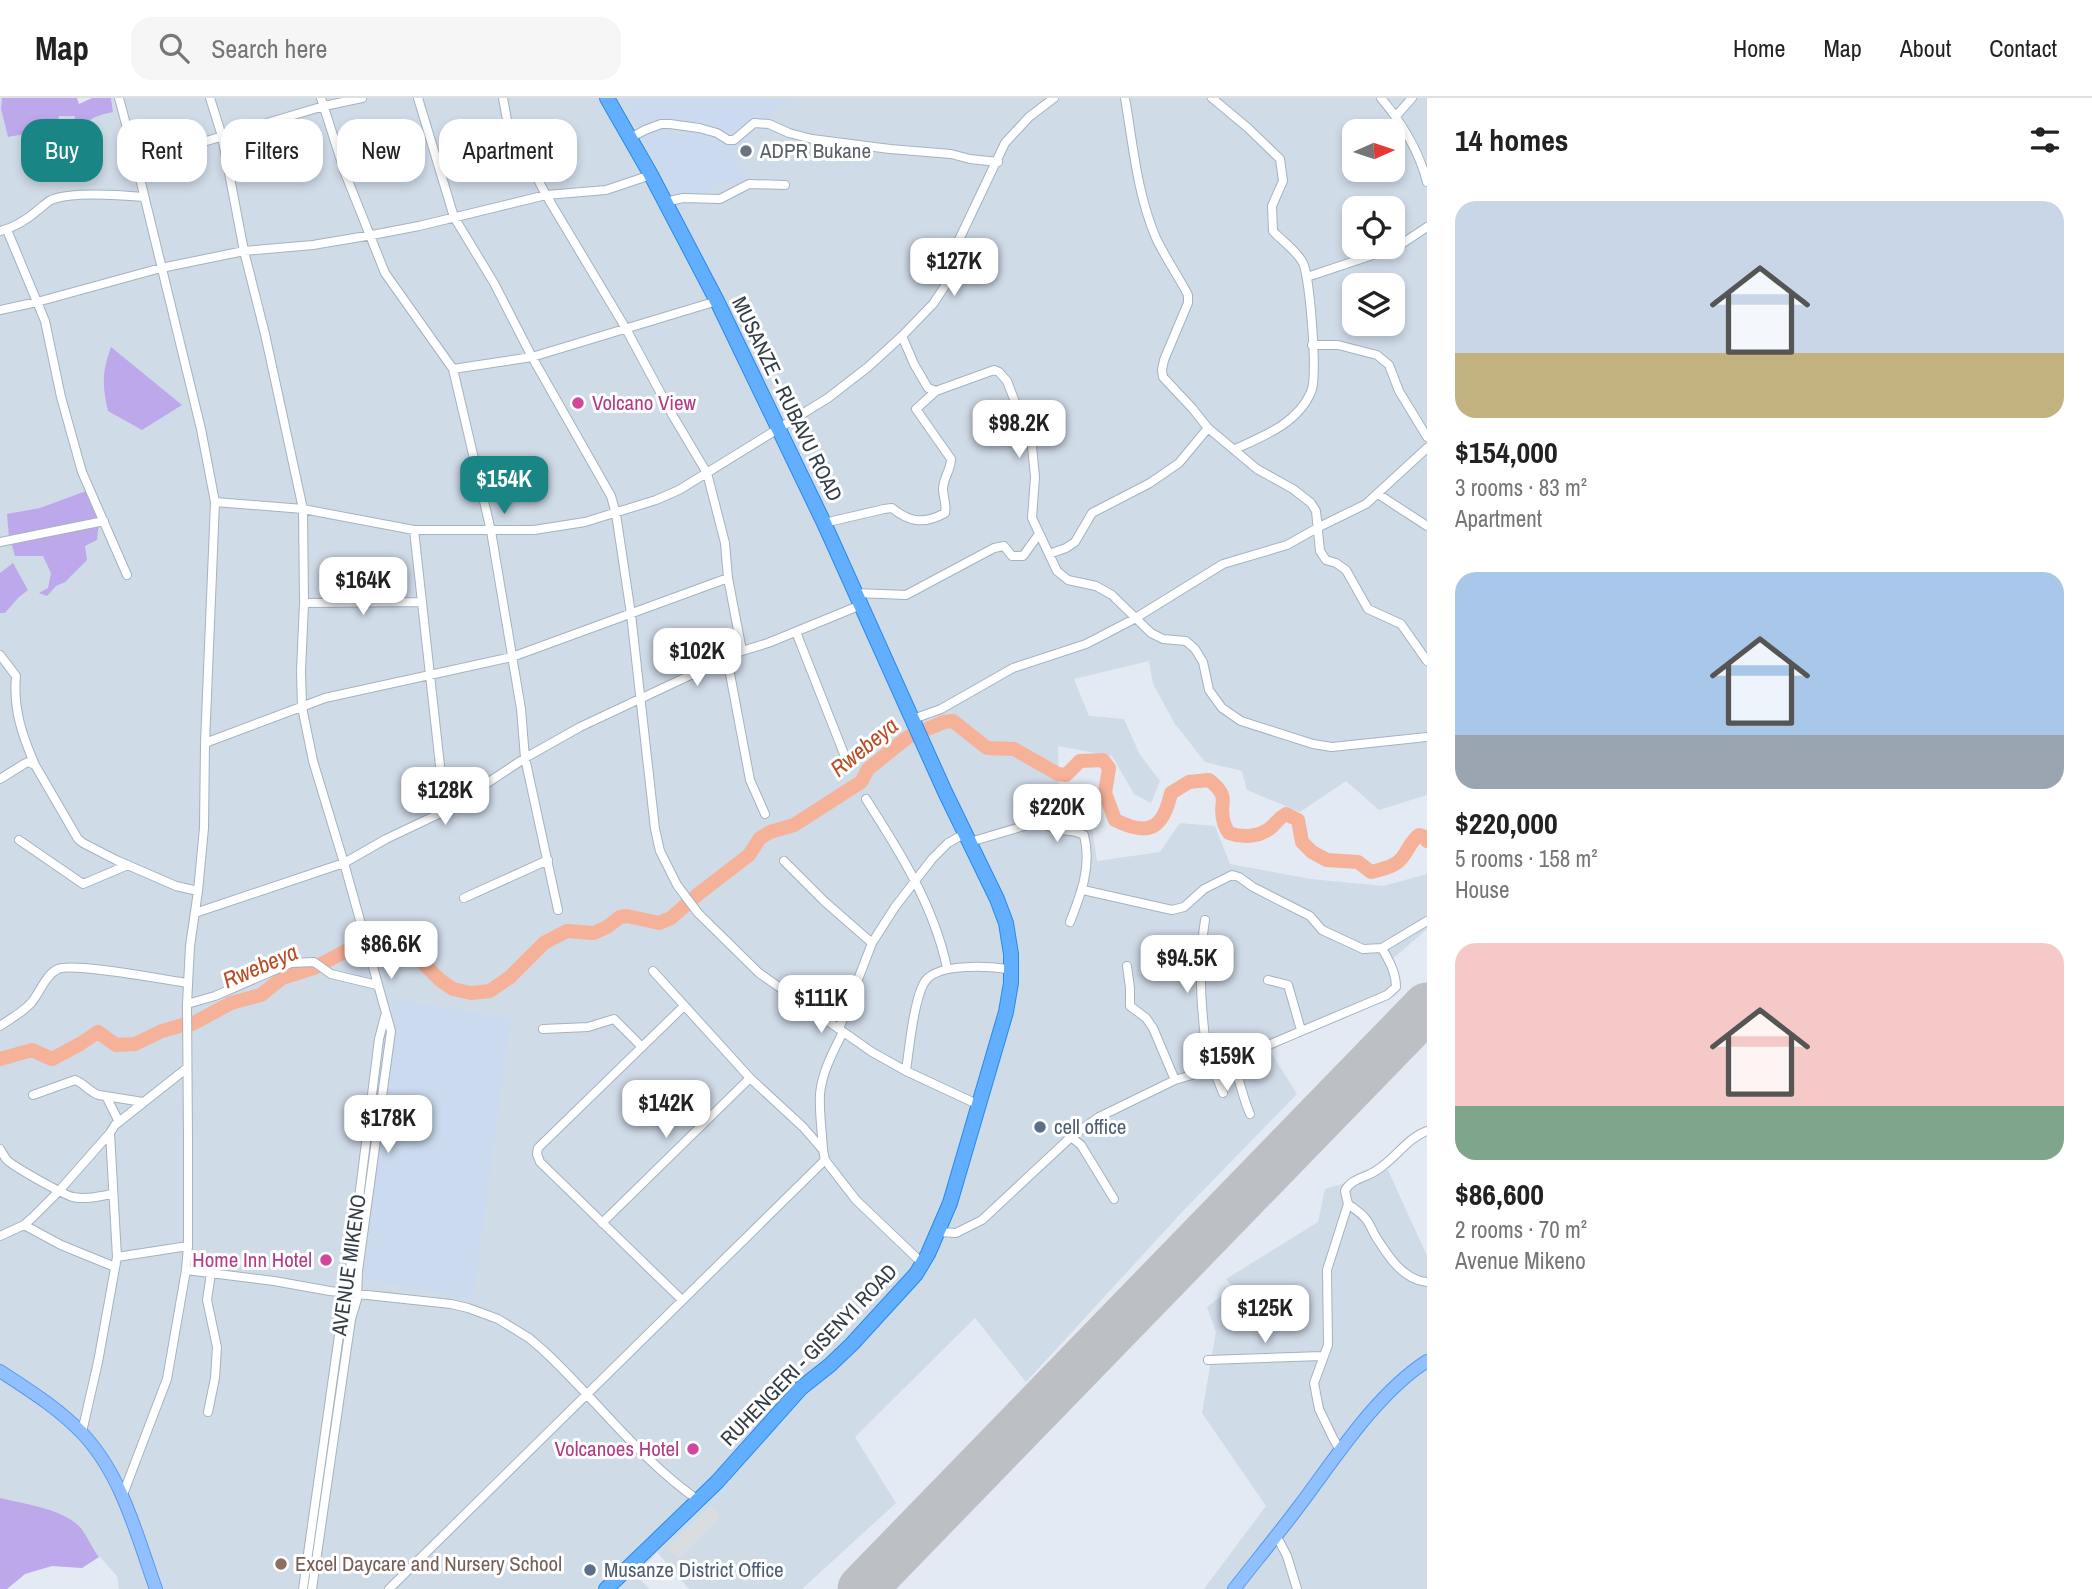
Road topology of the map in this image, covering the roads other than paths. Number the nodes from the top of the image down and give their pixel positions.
1 (119, 98) edge
2 (211, 98) edge
3 (362, 98) edge
4 (418, 98) edge
5 (503, 98) edge
6 (607, 98) edge
7 (1054, 98) edge
8 (1125, 98) edge
9 (1212, 98) edge
10 (1381, 98) edge
11 (1412, 98) edge
12 (323, 102) edge
13 (1396, 116) junction
14 (125, 119) edge
15 (272, 119) edge
16 (221, 133) edge
17 (630, 138) junction
18 (998, 162) junction
19 (651, 175) junction
20 (141, 182) edge
21 (231, 182) edge
22 (1427, 182) edge
23 (785, 185) dead end
24 (546, 195) junction
25 (144, 197) junction
26 (664, 202) junction
27 (454, 217) junction
28 (1427, 227) edge
29 (4, 230) edge
30 (372, 235) junction
31 (244, 251) junction
32 (161, 268) junction
33 (1307, 277) junction
34 (717, 301) junction
35 (37, 302) junction
36 (0, 310) edge
37 (625, 327) junction
38 (902, 336) junction
39 (1312, 345) junction
40 (531, 357) junction
41 (453, 369) junction
42 (936, 391) junction
43 (778, 428) junction
44 (1208, 428) junction
45 (1427, 437) edge
46 (1427, 448) edge
47 (1236, 449) junction
48 (707, 474) junction
49 (1378, 494) junction
50 (215, 502) junction
51 (303, 509) junction
52 (616, 514) junction
53 (104, 521) junction
54 (824, 523) junction
55 (1427, 526) edge
56 (1319, 527) junction
57 (414, 530) junction
58 (491, 531) junction
59 (1039, 534) junction
60 (0, 540) edge
61 (1049, 554) junction
62 (127, 575) dead end
63 (728, 578) junction
64 (858, 599) junction
65 (421, 602) junction
66 (304, 603) junction
67 (631, 614) junction
68 (1134, 619) junction
69 (796, 632) junction
70 (742, 651) junction
71 (0, 655) edge
72 (512, 657) junction
73 (727, 658) junction
74 (1427, 661) edge
75 (429, 676) junction
76 (640, 698) junction
77 (302, 707) junction
78 (914, 722) junction
79 (1427, 737) edge
80 (205, 743) junction
81 (928, 753) joint
82 (525, 758) junction
83 (846, 759) dead end
84 (35, 765) junction
85 (0, 779) edge
86 (866, 799) dead end
87 (445, 811) junction
88 (765, 814) dead end
89 (968, 838) junction
90 (19, 840) dead end
91 (548, 860) junction
92 (783, 861) dead end
93 (344, 863) junction
94 (128, 864) junction
95 (915, 882) junction
96 (1083, 890) junction
97 (198, 891) junction
98 (464, 898) dead end
99 (558, 910) dead end
100 (195, 913) junction
101 (1205, 920) dead end
102 (1427, 921) edge
103 (1070, 922) dead end
104 (872, 943) junction
105 (1382, 948) junction
106 (1126, 966) dead end
107 (947, 968) junction
108 (1011, 970) junction
109 (653, 971) dead end
110 (1268, 980) dead end
111 (188, 983) junction
112 (377, 985) junction
113 (187, 1004) junction
114 (684, 1006) junction
115 (385, 1016) junction
116 (0, 1026) edge
117 (543, 1028) dead end
118 (1301, 1030) junction
119 (841, 1031) junction
120 (642, 1047) junction
121 (1231, 1060) junction
122 (187, 1068) junction
123 (1211, 1069) junction
124 (906, 1071) junction
125 (750, 1078) junction
126 (1175, 1080) junction
127 (1223, 1093) dead end
128 (33, 1096) dead end
129 (107, 1098) junction
130 (143, 1102) junction
131 (979, 1105) junction
132 (1250, 1114) dead end
133 (119, 1122) junction
134 (1427, 1131) edge
135 (110, 1133) junction
136 (1071, 1137) junction
137 (0, 1149) edge
138 (823, 1150) junction
139 (825, 1160) junction
140 (58, 1192) junction
141 (112, 1194) junction
142 (1114, 1199) dead end
143 (1348, 1204) junction
144 (602, 1223) junction
145 (24, 1225) junction
146 (938, 1232) junction
147 (0, 1236) edge
148 (188, 1247) junction
149 (117, 1257) junction
150 (922, 1263) junction
151 (115, 1267) junction
152 (186, 1270) junction
153 (211, 1273) junction
154 (1427, 1282) edge
155 (347, 1293) junction
156 (357, 1294) junction
157 (681, 1300) junction
158 (1322, 1356) junction
159 (1208, 1360) dead end
160 (1427, 1361) edge
161 (0, 1371) edge
162 (586, 1395) junction
163 (208, 1412) dead end
164 (82, 1432) junction
165 (1340, 1450) junction
166 (122, 1497) junction
167 (698, 1500) junction
168 (1276, 1535) junction
169 (156, 1589) edge
170 (303, 1589) edge
171 (312, 1589) edge
172 (389, 1589) edge
173 (606, 1589) edge
174 (1234, 1589) edge
175 (1297, 1589) edge

1 - 14 street
2 - 16 street
3 - 12 street
4 - 27 street
5 - 24 street
6 - 17 highway, MUSANZE - RUBAVU ROAD
7 - 18 street
8 - 44 street
9 - 33 street
10 - 13 street
11 - 13 street
12 - 15 street
12 - 30 street
13 - 22 street
17 - 18 street
17 - 19 highway, MUSANZE - RUBAVU ROAD
18 - 38 street
19 - 24 street
19 - 26 highway, MUSANZE - RUBAVU ROAD
20 - 25 street
21 - 31 street
23 - 26 street
24 - 27 street
24 - 37 street
25 - 29 street
25 - 32 street
26 - 34 highway, MUSANZE - RUBAVU ROAD
27 - 30 street
27 - 40 street
28 - 33 street
29 - 35 street
30 - 31 street
30 - 41 street
31 - 32 street
31 - 51 street
32 - 35 street
32 - 50 street
33 - 39 street
34 - 37 street
34 - 43 highway, MUSANZE - RUBAVU ROAD
35 - 36 street
35 - 53 street
37 - 40 street
37 - 48 street
38 - 42 street
38 - 43 street
39 - 45 street
39 - 47 street
40 - 41 street
40 - 52 street
41 - 58 street
42 - 54 street
42 - 59 street
43 - 48 street
43 - 54 highway, MUSANZE - RUBAVU ROAD
44 - 47 street
44 - 61 street
46 - 49 street
47 - 56 street
48 - 52 street
48 - 63 street
49 - 55 street
49 - 56 street
50 - 51 street
50 - 80 street
51 - 57 street
51 - 66 street
52 - 58 street
52 - 67 street
53 - 60 street
53 - 62 street
54 - 64 highway, MUSANZE - RUBAVU ROAD
56 - 68 street
56 - 74 street
57 - 58 street
57 - 65 street
58 - 72 street
59 - 61 street
59 - 64 street
61 - 68 street
63 - 67 street
63 - 70 street
64 - 69 street
64 - 78 highway, MUSANZE - RUBAVU ROAD
65 - 66 street
65 - 75 street
66 - 77 street
67 - 72 street
67 - 76 street
68 - 78 street
68 - 79 street
69 - 70 street
69 - 83 street
70 - 73 street
71 - 84 street
72 - 75 street
72 - 82 street
73 - 76 street
73 - 88 street
75 - 77 street
75 - 87 street
76 - 82 street
76 - 119 street
77 - 80 street
77 - 93 street
78 - 81 highway, MUSANZE - RUBAVU ROAD
80 - 97 street
81 - 89 highway, RUHENGERI - GISENYI ROAD
82 - 87 street
82 - 91 street
84 - 85 street
84 - 94 street
86 - 95 street
87 - 93 street
89 - 95 street
89 - 96 street
89 - 108 highway, RUHENGERI - GISENYI ROAD
90 - 94 street
91 - 98 street
91 - 99 street
92 - 104 street
93 - 100 street
93 - 112 street
94 - 97 street
95 - 104 street
95 - 107 street
96 - 103 street
96 - 105 street
97 - 100 street
100 - 111 street
101 - 123 street
102 - 105 street
104 - 119 street
105 - 118 street
106 - 126 street
107 - 108 street
107 - 124 street
108 - 131 highway, RUHENGERI - GISENYI ROAD
109 - 114 street
110 - 118 street
111 - 113 street
111 - 116 street
112 - 113 street
112 - 115 street
113 - 122 street
114 - 120 street
114 - 125 street
115 - 155 street, AVENUE MIKENO
115 - 156 street, AVENUE MIKENO
117 - 120 street
118 - 121 street
119 - 124 street
119 - 138 street
120 - 144 street
121 - 123 street
121 - 132 street
122 - 130 street
122 - 148 street
123 - 126 street
123 - 127 street
124 - 131 street
125 - 138 street
125 - 144 street
126 - 136 street
128 - 129 street
129 - 130 street
129 - 133 street
130 - 133 street
131 - 146 highway, RUHENGERI - GISENYI ROAD
133 - 135 street
134 - 143 street
135 - 140 street
135 - 141 street
136 - 142 street
136 - 146 street
137 - 140 street
138 - 139 street
139 - 150 street
139 - 157 street
140 - 141 street
140 - 145 street
141 - 149 street
143 - 154 street
143 - 158 street
144 - 157 street
145 - 147 street
145 - 151 street
146 - 150 highway, RUHENGERI - GISENYI ROAD
148 - 149 street
148 - 152 street
149 - 151 street
150 - 167 highway, RUHENGERI - GISENYI ROAD
151 - 164 street
152 - 153 street
152 - 166 street
153 - 155 street
153 - 163 street
155 - 156 street
155 - 170 street, AVENUE MIKENO
156 - 162 street
156 - 171 street, AVENUE MIKENO
157 - 162 street
158 - 159 street
158 - 165 street
160 - 165 main road
161 - 164 main road
162 - 167 street
162 - 172 street
164 - 166 main road
165 - 168 main road
166 - 169 main road
167 - 173 highway, RUHENGERI - GISENYI ROAD
168 - 174 main road
168 - 175 street

